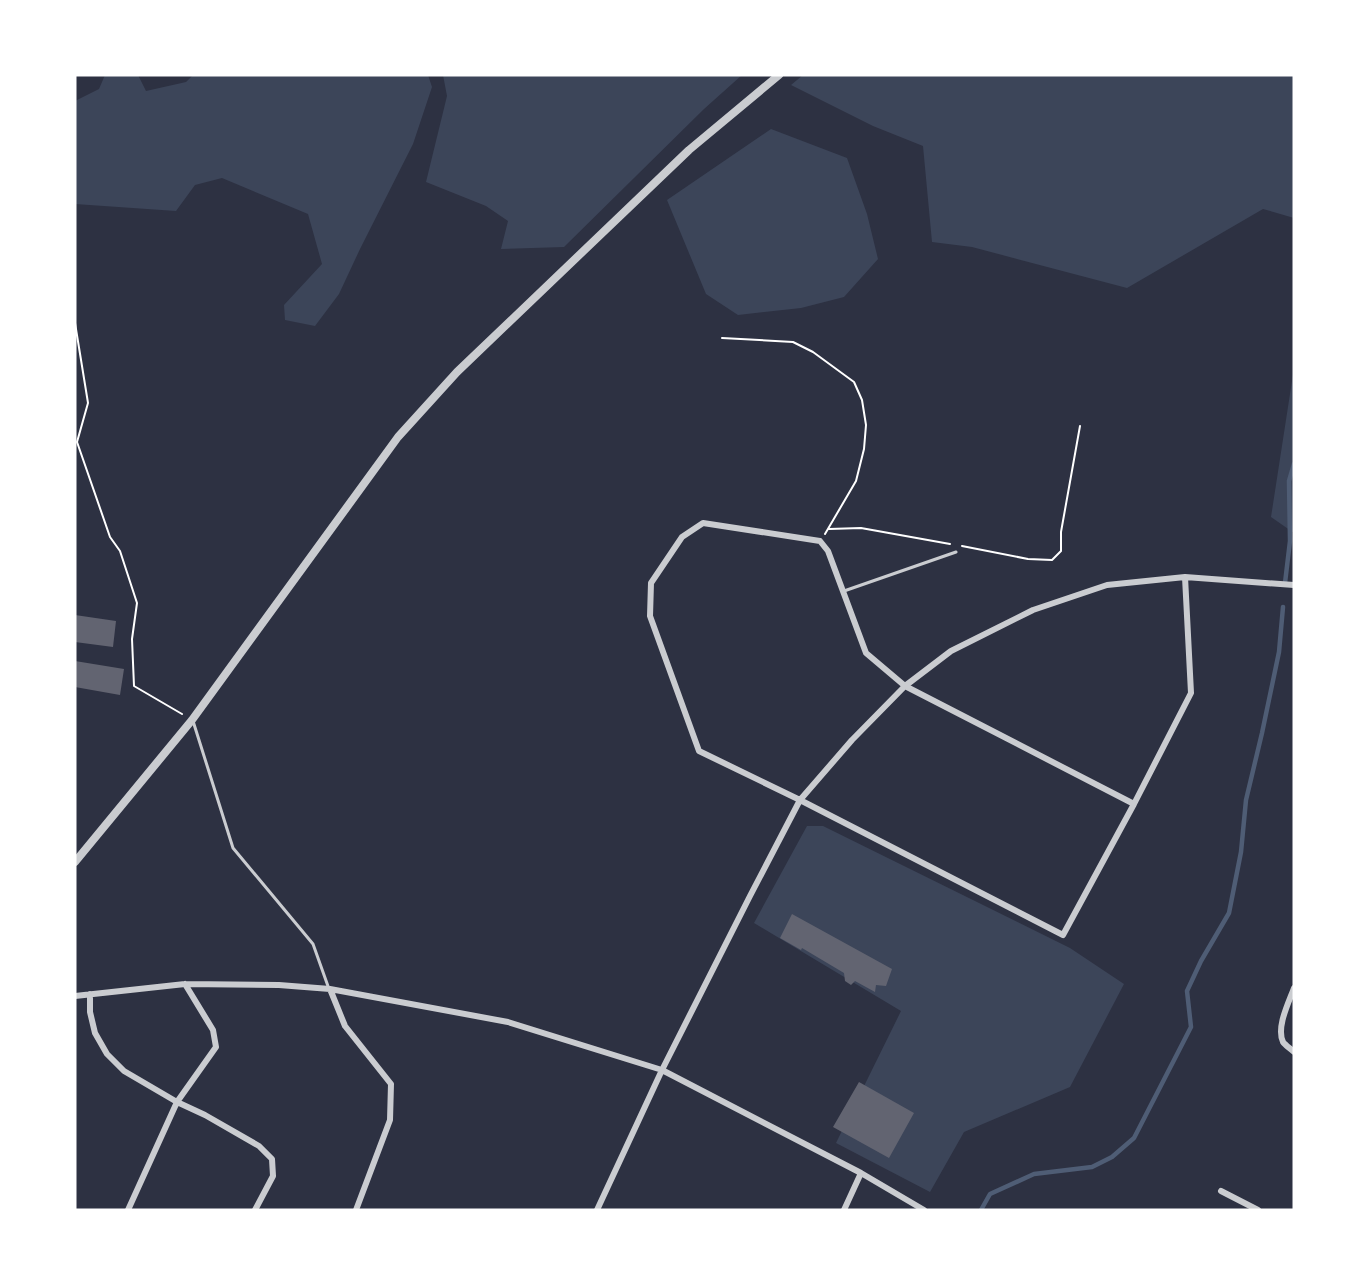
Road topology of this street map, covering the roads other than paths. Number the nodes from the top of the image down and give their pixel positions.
1 (779, 75) edge
2 (957, 552) dead end
3 (1185, 577) junction
4 (1294, 585) edge
5 (842, 592) junction
6 (905, 686) junction
7 (192, 720) junction
8 (800, 800) junction
9 (1134, 804) junction
10 (75, 862) edge
11 (185, 984) junction
12 (1294, 988) edge
13 (330, 989) junction
14 (90, 994) junction
15 (75, 996) edge
16 (1294, 1052) edge
17 (662, 1070) junction
18 (177, 1102) junction
19 (861, 1173) junction
20 (1221, 1191) dead end
21 (128, 1210) edge
22 (255, 1210) edge
23 (356, 1210) edge
24 (597, 1210) edge
25 (844, 1210) edge
26 (924, 1210) edge
27 (1258, 1210) edge

1 - 7 street
2 - 5 lane
3 - 4 street
3 - 6 street
3 - 9 street
5 - 6 street
5 - 8 street
6 - 8 street
6 - 9 street
7 - 10 street
7 - 13 lane
8 - 9 street
8 - 17 street
11 - 13 street
11 - 14 street
11 - 18 street
12 - 16 street
13 - 17 street
13 - 23 street
14 - 15 street
14 - 18 street
17 - 19 street
17 - 24 street
18 - 21 street
18 - 22 street
19 - 25 street
19 - 26 street
20 - 27 street

